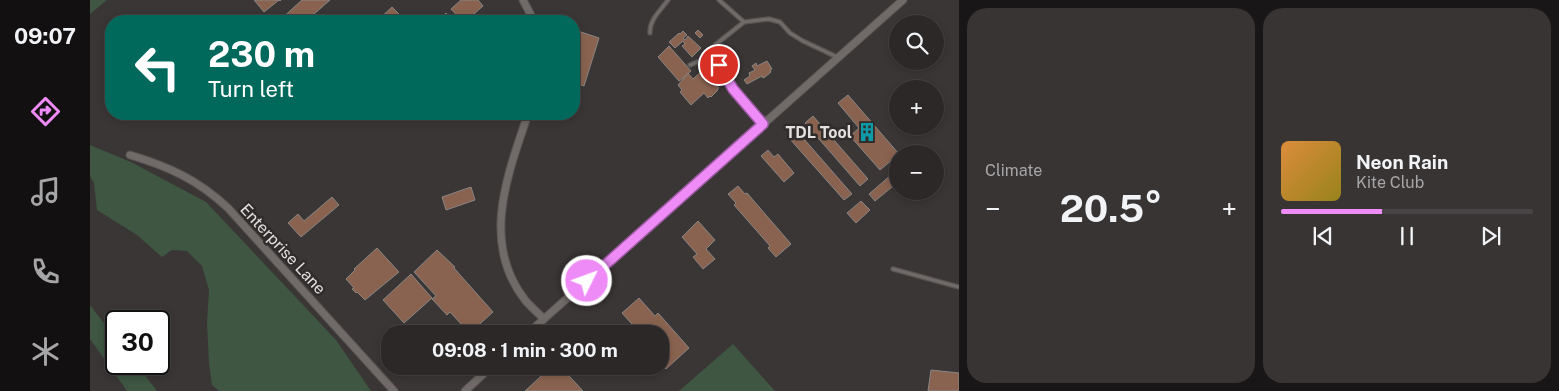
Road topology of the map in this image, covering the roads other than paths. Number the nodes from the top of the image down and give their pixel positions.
1 (523, 0) edge
2 (668, 0) edge
3 (719, 0) edge
4 (898, 2) edge
5 (531, 15) edge
6 (744, 22) junction
7 (650, 33) dead end
8 (712, 53) junction
9 (838, 58) junction
10 (690, 65) dead end
11 (526, 120) edge
12 (763, 124) junction
13 (130, 155) dead end
14 (893, 269) dead end
15 (959, 287) edge
16 (544, 319) junction
17 (537, 325) edge
18 (483, 375) edge
19 (394, 391) edge
20 (466, 391) edge

1 - 5 street
2 - 7 lane
3 - 6 lane
4 - 9 street
6 - 8 lane
6 - 9 lane
8 - 10 lane
8 - 12 lane
9 - 12 street
11 - 16 street
12 - 16 street
13 - 19 street, Enterprise Lane
14 - 15 lane
16 - 17 street
18 - 20 street

